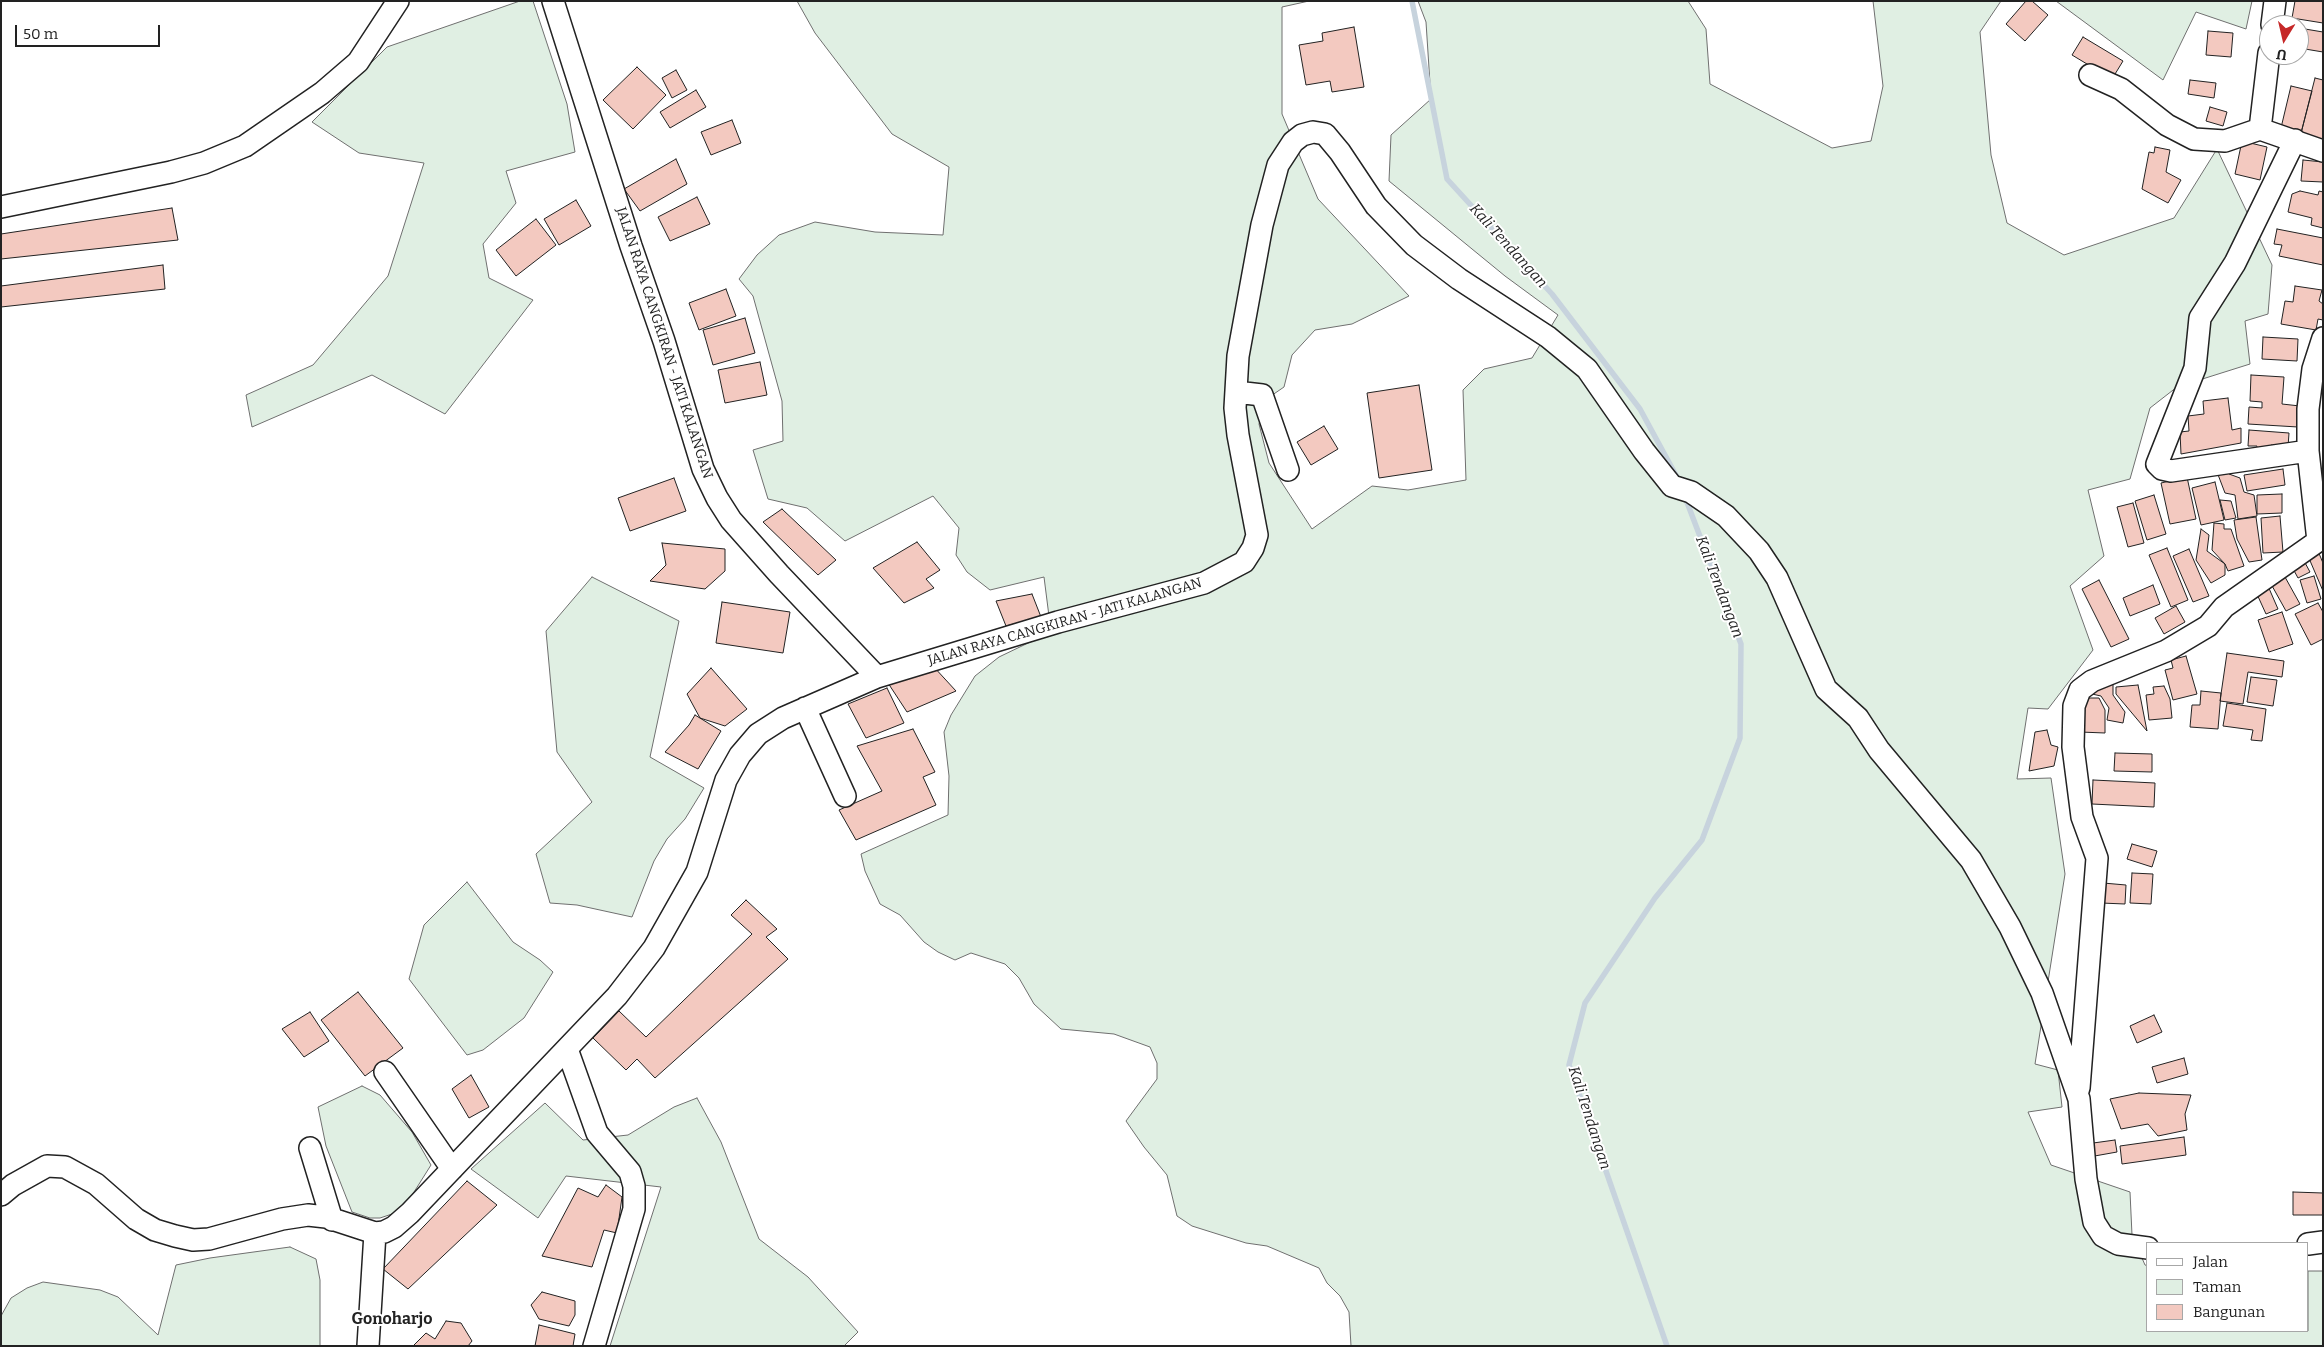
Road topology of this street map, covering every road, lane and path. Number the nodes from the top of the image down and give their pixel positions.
1 (398, 1) edge
2 (552, 1) edge
3 (2275, 1) edge
4 (2273, 15) edge
5 (2268, 65) edge
6 (2090, 75) dead end
7 (2260, 129) junction
8 (2295, 140) junction
9 (2323, 151) edge
10 (1, 207) edge
11 (2323, 338) edge
12 (1236, 392) junction
13 (2308, 451) junction
14 (1288, 470) dead end
15 (2320, 540) edge
16 (877, 677) junction
17 (805, 708) junction
18 (845, 796) dead end
19 (567, 1049) junction
20 (385, 1072) dead end
21 (2079, 1099) junction
22 (310, 1148) dead end
23 (452, 1169) junction
24 (1, 1195) edge
25 (332, 1220) junction
26 (375, 1233) junction
27 (2323, 1242) edge
28 (2309, 1244) edge
29 (2146, 1248) edge
30 (368, 1346) edge
31 (594, 1346) edge

1 - 10 street
2 - 16 street, JALAN RAYA CANGKIRAN - JATI KALANGAN
3 - 4 street
5 - 7 street
6 - 7 street
7 - 8 street
8 - 9 street
8 - 13 street
11 - 13 street
12 - 14 street
12 - 16 street, JALAN RAYA CANGKIRAN - JATI KALANGAN
12 - 21 street, JALAN RAYA CANGKIRAN - JATI KALANGAN
13 - 15 street
15 - 21 street
16 - 17 street
17 - 18 street
17 - 19 street
19 - 23 street
19 - 31 street
20 - 23 street
21 - 29 street, JALAN RAYA CANGKIRAN - JATI KALANGAN
22 - 25 street
23 - 26 street
24 - 25 street
25 - 26 street
26 - 30 street
27 - 28 street

